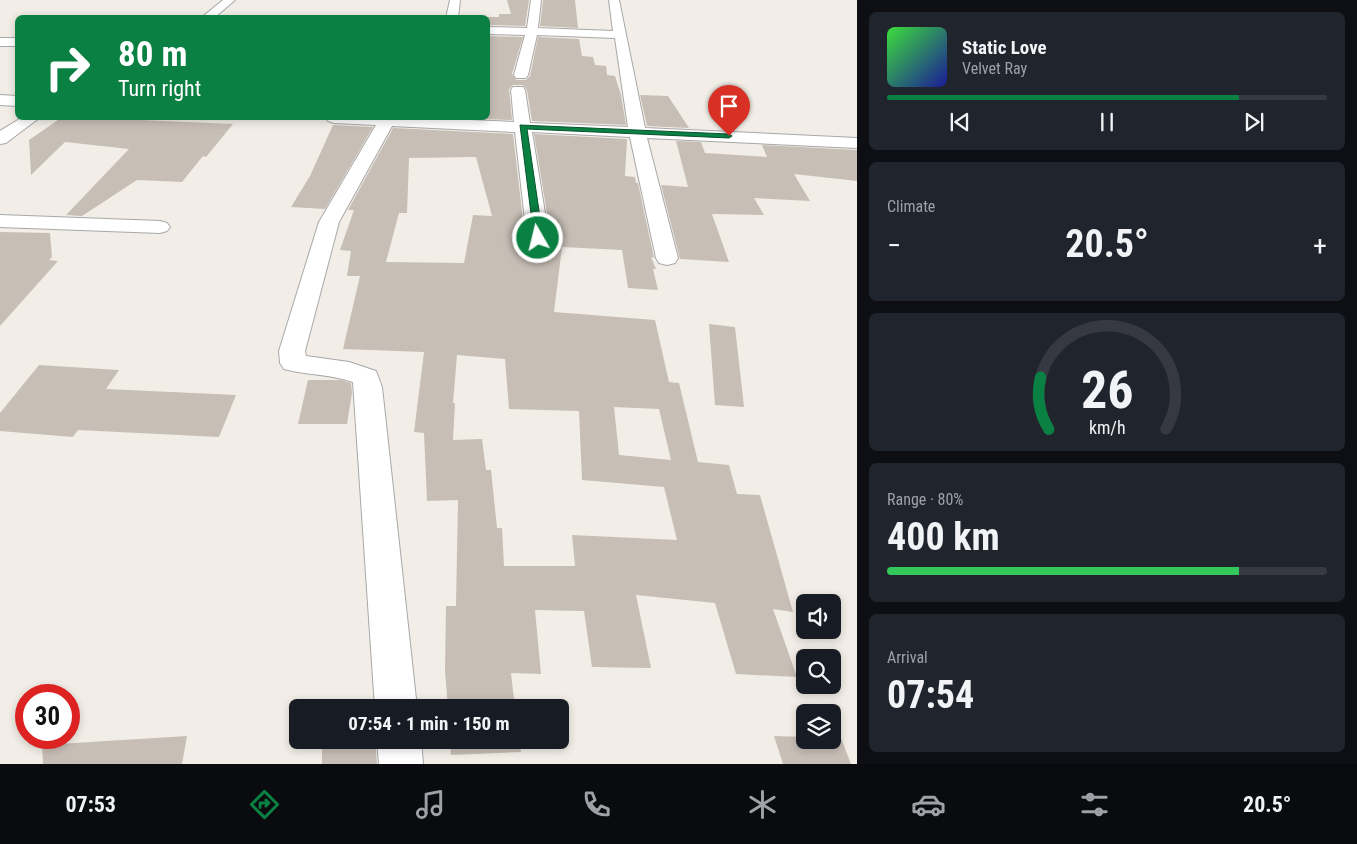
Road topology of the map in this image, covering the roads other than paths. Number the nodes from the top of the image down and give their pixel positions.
1 (230, 0) edge
2 (455, 0) edge
3 (536, 0) edge
4 (614, 0) edge
5 (210, 15) edge
6 (452, 15) edge
7 (490, 30) edge
8 (532, 32) junction
9 (622, 35) junction
10 (0, 100) edge
11 (15, 101) edge
12 (28, 120) edge
13 (387, 120) edge
14 (405, 120) edge
15 (523, 127) junction
16 (637, 131) junction
17 (0, 139) edge
18 (857, 143) edge
19 (0, 222) edge
20 (160, 227) dead end
21 (538, 238) dead end
22 (666, 258) dead end
23 (395, 699) edge
24 (400, 749) edge
25 (401, 764) edge

1 - 5 street
2 - 6 street
3 - 8 street
4 - 9 street
7 - 8 street
8 - 9 street
8 - 15 street
9 - 16 street
10 - 11 street
12 - 17 street
13 - 23 street
14 - 15 street
15 - 16 street
15 - 21 street
16 - 18 street
16 - 22 street
19 - 20 street
24 - 25 street

